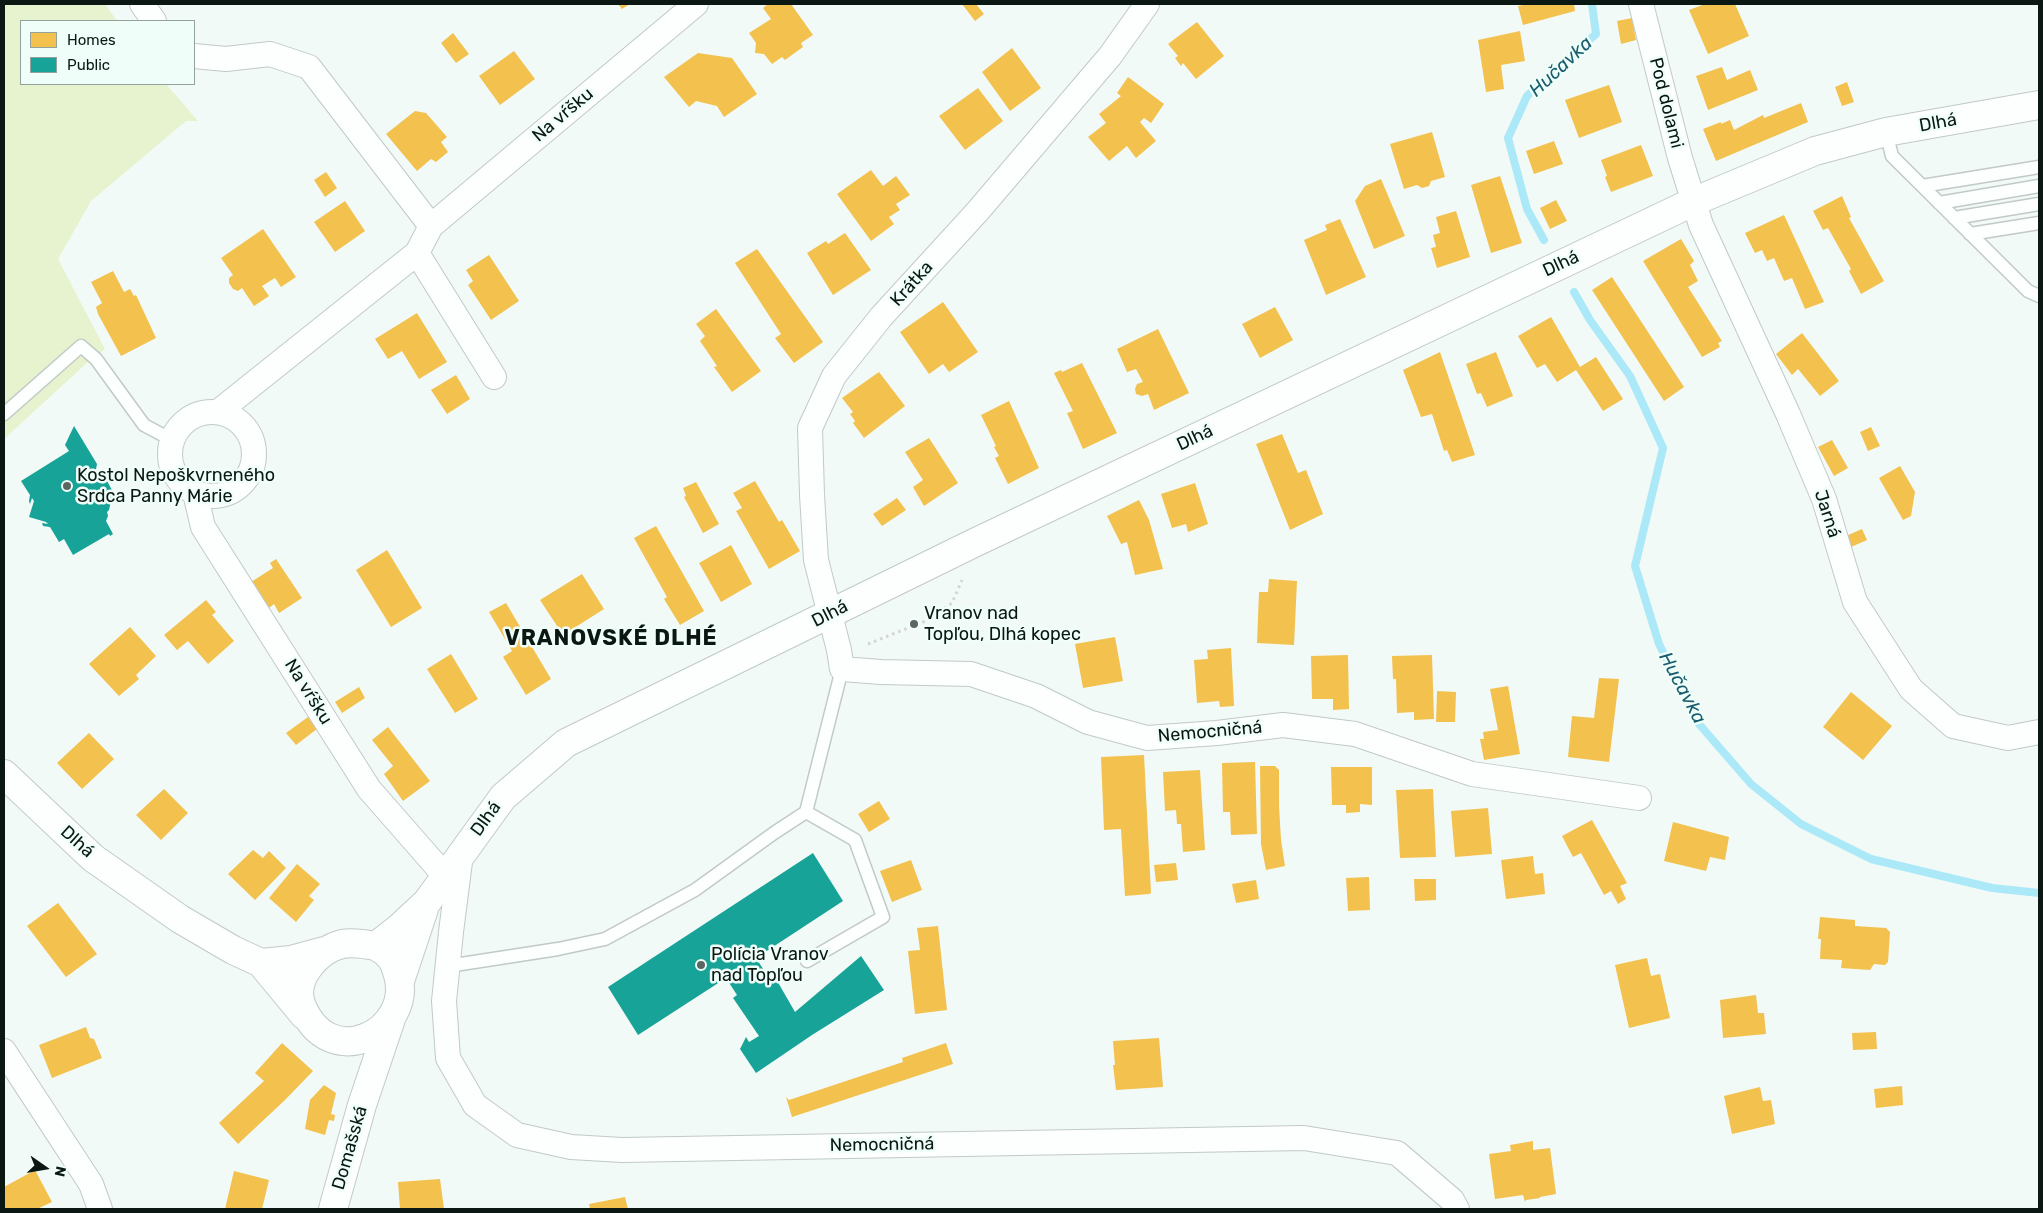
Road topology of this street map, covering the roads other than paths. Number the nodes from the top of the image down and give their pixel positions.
1 (142, 4) edge
2 (696, 4) edge
3 (1147, 4) edge
4 (1641, 4) edge
5 (153, 20) edge
6 (195, 56) edge
7 (2039, 105) edge
8 (1886, 132) junction
9 (2039, 167) edge
10 (1922, 186) junction
11 (2039, 186) edge
12 (1695, 201) junction
13 (1939, 203) junction
14 (2039, 204) edge
15 (1954, 218) junction
16 (2039, 223) edge
17 (431, 226) junction
18 (1970, 234) junction
19 (417, 253) junction
20 (2039, 296) edge
21 (494, 377) dead end
22 (218, 412) junction
23 (4, 414) edge
24 (172, 440) junction
25 (196, 493) junction
26 (829, 614) junction
27 (842, 669) junction
28 (2039, 732) edge
29 (4, 774) edge
30 (1639, 798) dead end
31 (806, 812) junction
32 (461, 854) junction
33 (446, 877) junction
34 (427, 902) junction
35 (451, 932) junction
36 (376, 946) junction
37 (324, 951) junction
38 (807, 961) dead end
39 (261, 963) junction
40 (448, 966) junction
41 (400, 981) junction
42 (392, 1016) junction
43 (306, 1017) junction
44 (346, 1043) junction
45 (4, 1051) edge
46 (367, 1088) junction
47 (100, 1209) edge
48 (333, 1209) edge
49 (1457, 1209) edge

1 - 5 street
2 - 17 street, Na vŕšku
3 - 26 street, Krátka
4 - 12 street, Pod dolami
6 - 17 street
7 - 8 street, Dlhá
8 - 10 lane
8 - 12 street, Dlhá
9 - 10 lane
10 - 13 lane
11 - 13 lane
12 - 26 street, Dlhá
12 - 28 street, Jarná
13 - 15 lane
14 - 15 lane
15 - 18 lane
16 - 18 lane
17 - 19 street, Na vŕšku
18 - 20 lane
19 - 21 street
19 - 22 street, Na vŕšku
22 - 24 street
22 - 25 street
23 - 24 lane
24 - 25 street
25 - 33 street, Na vŕšku
26 - 27 street
26 - 32 street, Dlhá
27 - 30 street, Nemocničná
27 - 31 lane
29 - 39 street, Dlhá
31 - 38 lane
31 - 40 lane
32 - 33 street, Dlhá
32 - 35 street
33 - 34 street, Dlhá
34 - 35 street
34 - 36 street
34 - 41 street
35 - 40 street, Nemocničná
36 - 37 street
36 - 41 street
37 - 39 street
37 - 43 street
39 - 43 street
40 - 49 street, Nemocničná
41 - 42 street
42 - 44 street
42 - 46 street, Domašská
43 - 44 street
44 - 46 street
45 - 47 street
46 - 48 street, Domašská

